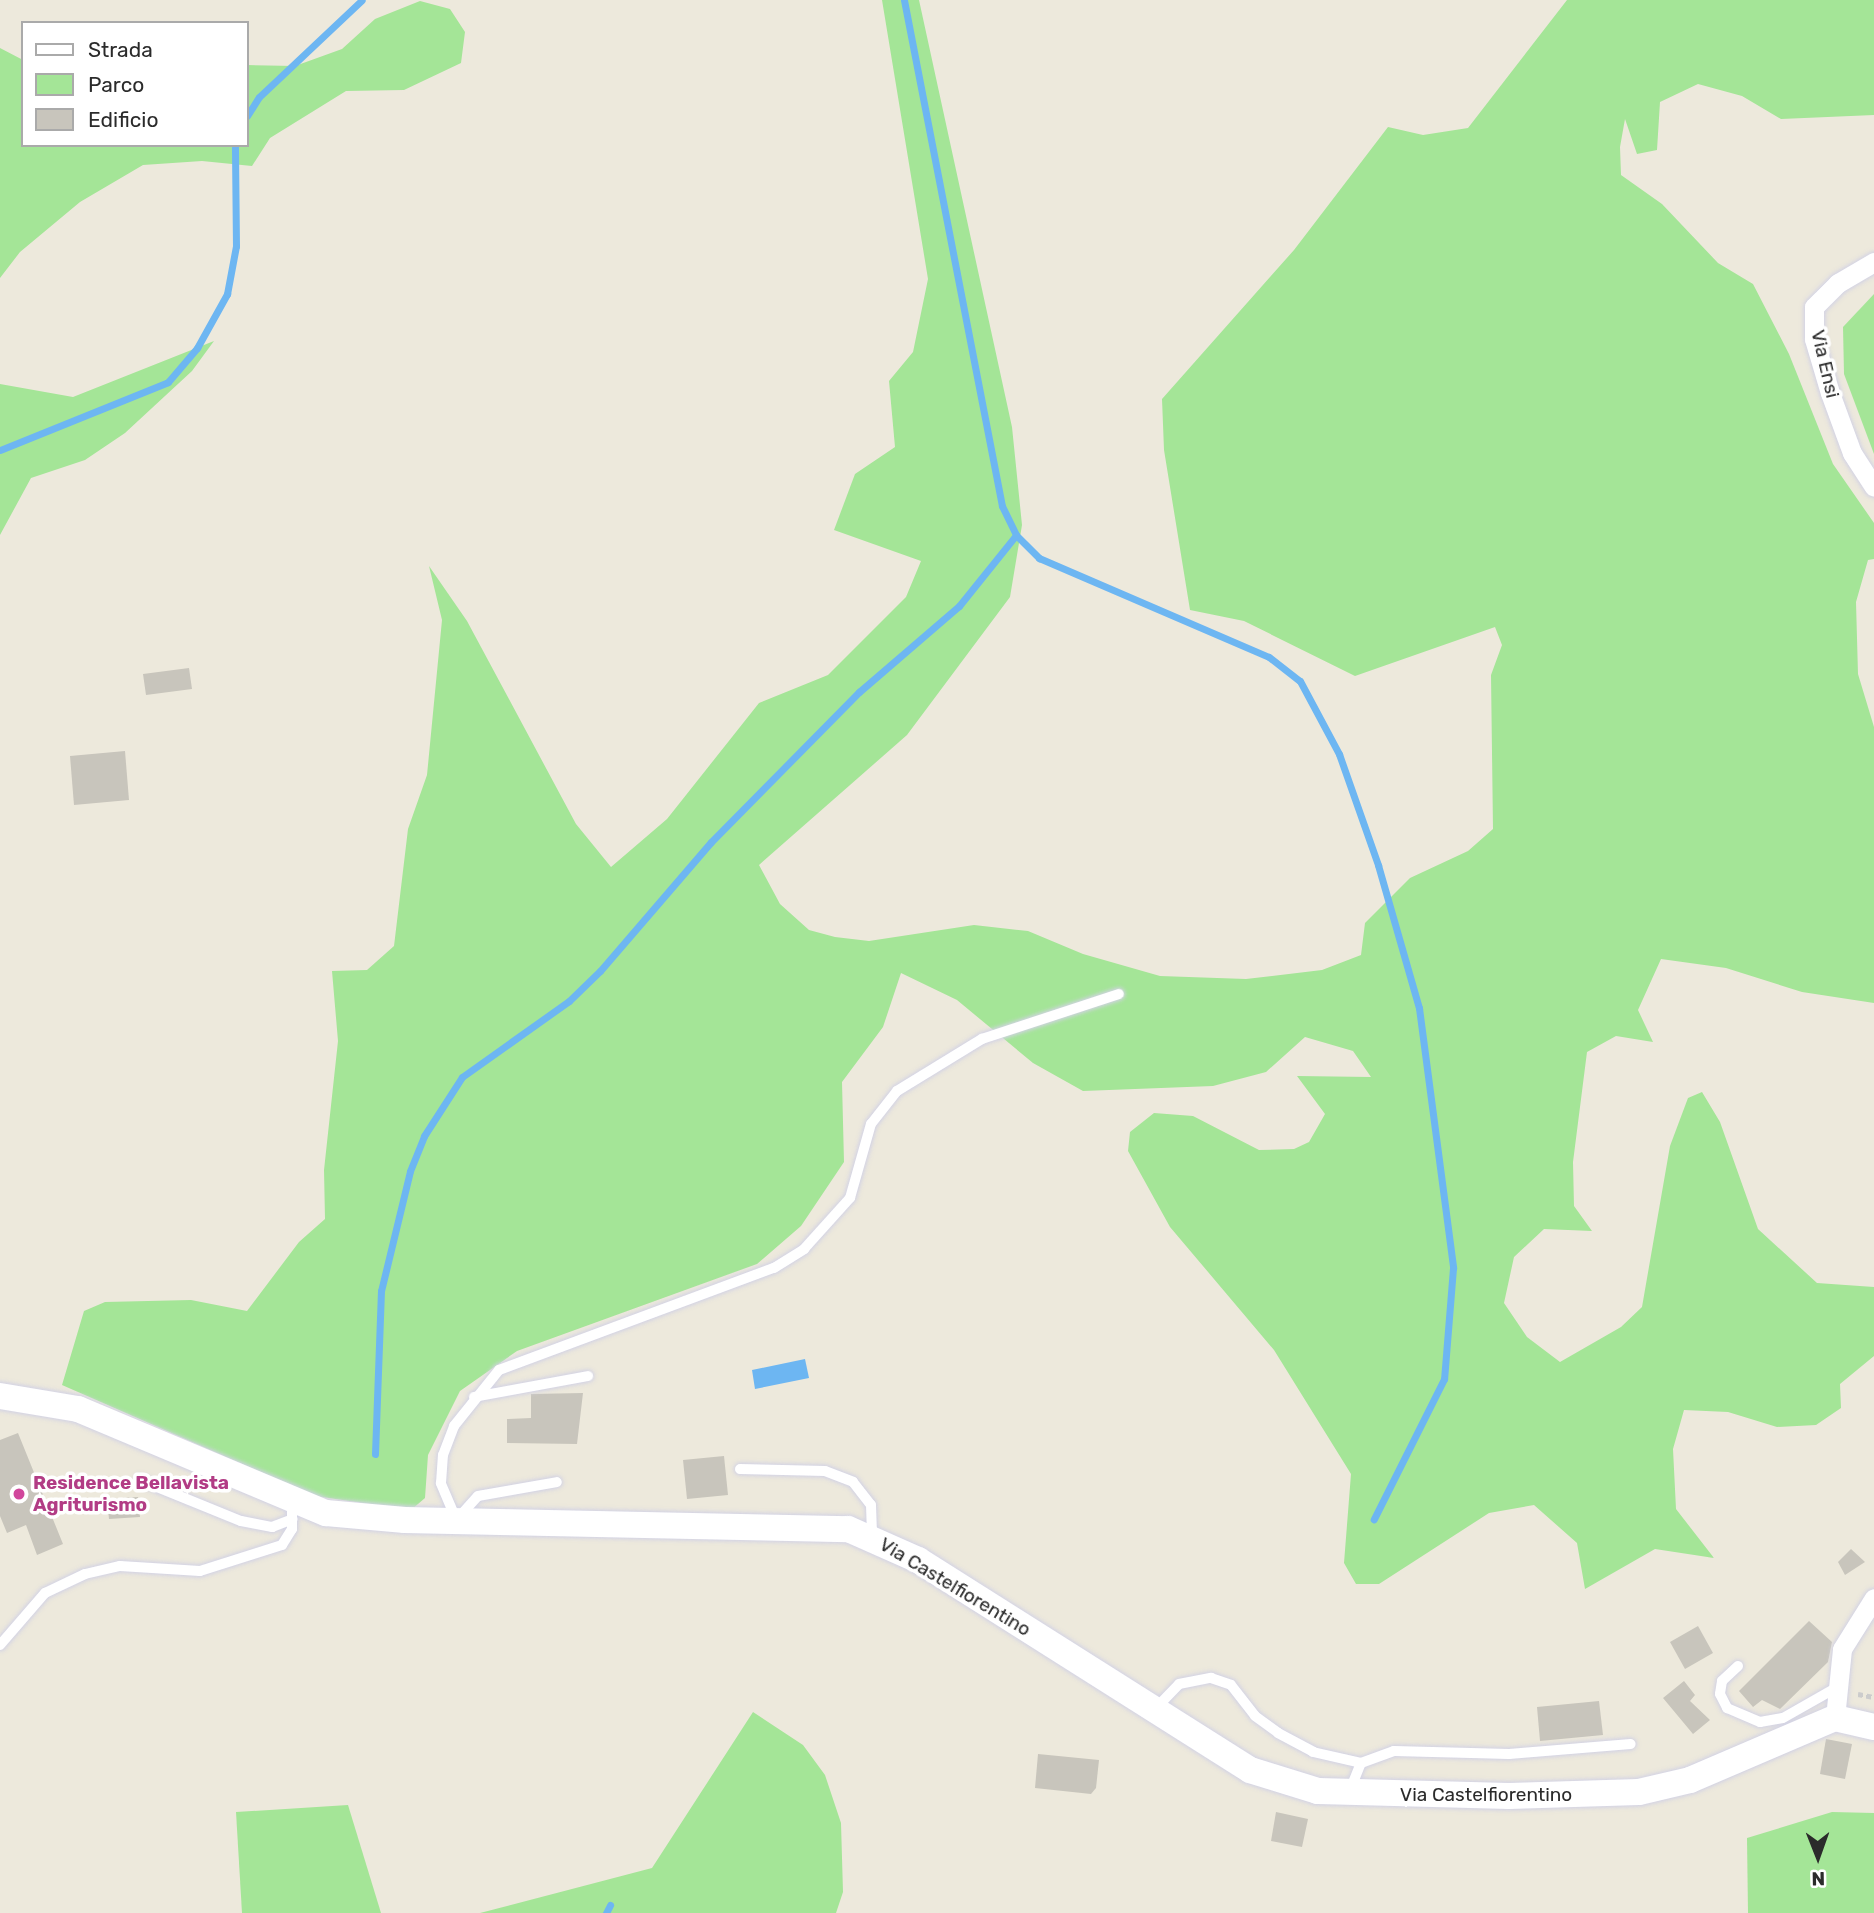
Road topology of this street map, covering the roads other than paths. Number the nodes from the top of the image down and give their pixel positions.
1 (1874, 262) edge
2 (1874, 487) edge
3 (1119, 994) dead end
4 (588, 1376) dead end
5 (0, 1396) edge
6 (474, 1397) junction
7 (740, 1469) dead end
8 (140, 1480) dead end
9 (556, 1482) dead end
10 (293, 1510) junction
11 (457, 1521) junction
12 (872, 1537) junction
13 (1874, 1598) edge
14 (0, 1645) edge
15 (1738, 1667) dead end
16 (1834, 1689) junction
17 (1154, 1711) junction
18 (1835, 1718) junction
19 (1874, 1727) edge
20 (1631, 1744) dead end
21 (1361, 1763) junction
22 (1351, 1783) junction

1 - 2 street, Via Ensi
3 - 6 lane
4 - 6 lane
5 - 10 street, Via Castelfiorentino
6 - 11 lane
7 - 12 lane
8 - 10 lane
9 - 11 lane
10 - 11 street, Via Castelfiorentino
10 - 14 lane
11 - 12 street, Via Castelfiorentino
12 - 17 street, Via Castelfiorentino
13 - 16 street
15 - 16 lane
16 - 18 street
17 - 21 lane
17 - 22 street, Via Castelfiorentino
18 - 19 street
18 - 22 street, Via Castelfiorentino
20 - 21 lane
21 - 22 lane

